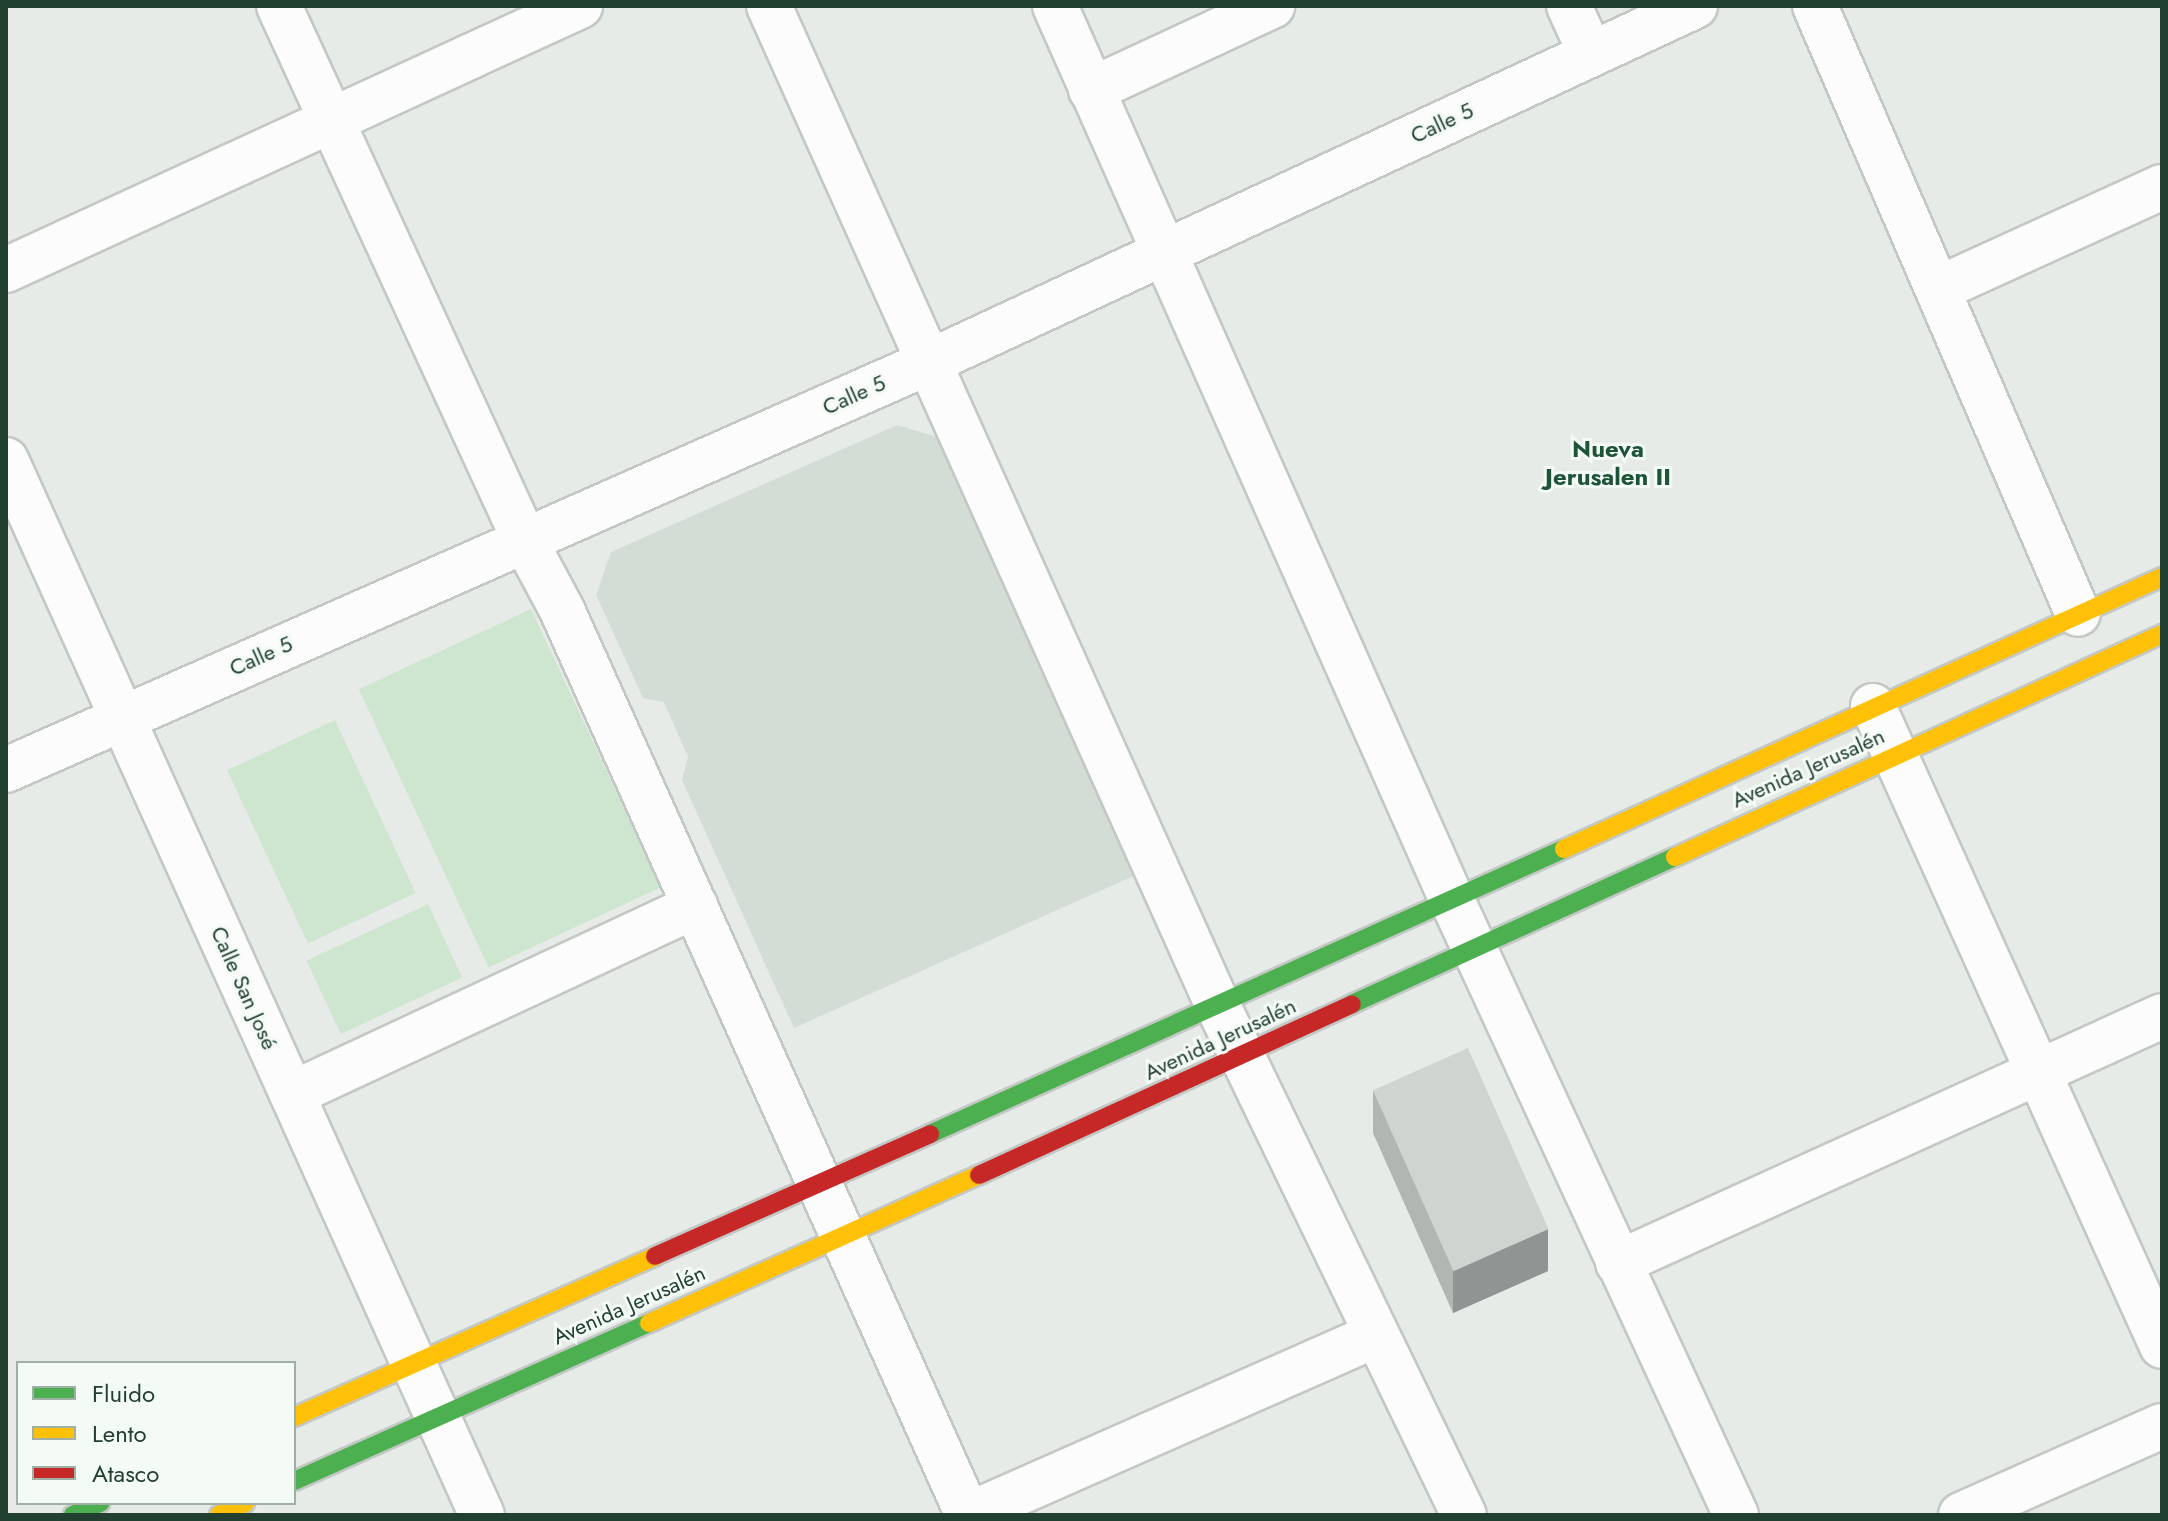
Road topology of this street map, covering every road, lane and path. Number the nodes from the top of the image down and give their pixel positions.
1 (279, 6) edge
2 (580, 6) edge
3 (769, 6) edge
4 (1055, 6) edge
5 (1272, 6) edge
6 (1569, 6) edge
7 (1695, 6) edge
8 (1815, 6) edge
9 (1590, 52) junction
10 (1091, 90) junction
11 (331, 119) junction
12 (2162, 187) edge
13 (1162, 255) junction
14 (6, 270) edge
15 (1938, 289) junction
16 (927, 363) junction
17 (6, 460) edge
18 (524, 539) junction
19 (2162, 577) edge
20 (2078, 614) junction
21 (2162, 634) edge
22 (1873, 706) junction
23 (122, 718) junction
24 (1896, 754) junction
25 (6, 770) edge
26 (1451, 898) junction
27 (695, 906) junction
28 (1473, 945) junction
29 (1218, 1006) junction
30 (2162, 1016) edge
31 (1241, 1057) junction
32 (2039, 1072) junction
33 (292, 1094) junction
34 (819, 1181) junction
35 (844, 1237) junction
36 (1618, 1263) junction
37 (1374, 1336) junction
38 (2162, 1346) edge
39 (414, 1363) junction
40 (438, 1415) junction
41 (296, 1416) edge
42 (2162, 1426) edge
43 (296, 1480) edge
44 (96, 1505) edge
45 (241, 1505) edge
46 (1977, 1512) edge
47 (73, 1515) edge
48 (219, 1515) edge
49 (482, 1515) edge
50 (968, 1515) edge
51 (1464, 1515) edge
52 (1736, 1515) edge

1 - 11 street
2 - 11 street
3 - 16 street
4 - 10 street
5 - 10 street
6 - 9 street
7 - 9 street, Calle 5
8 - 15 street
9 - 13 street, Calle 5
10 - 13 street
11 - 14 street
11 - 18 street
12 - 15 street
13 - 16 street, Calle 5
13 - 26 street
15 - 20 street
16 - 18 street, Calle 5
16 - 29 street
17 - 23 street, Calle San José
18 - 23 street, Calle 5
18 - 27 street
19 - 20 street, Avenida Jerusalén
20 - 22 street, Avenida Jerusalén
21 - 24 street, Avenida Jerusalén
22 - 24 street
22 - 26 street, Avenida Jerusalén
23 - 25 street, Calle 5
23 - 33 street, Calle San José
24 - 28 street, Avenida Jerusalén
24 - 32 street
26 - 28 street
26 - 29 street, Avenida Jerusalén
27 - 33 street
27 - 34 street
28 - 31 street, Avenida Jerusalén
28 - 36 street
29 - 31 street
29 - 34 street, Avenida Jerusalén
30 - 32 street
31 - 35 street, Avenida Jerusalén
31 - 37 street
32 - 36 street
32 - 38 street
33 - 39 street, Calle San José
34 - 35 street
34 - 39 street, Avenida Jerusalén
35 - 40 street, Avenida Jerusalén
35 - 50 street
36 - 52 street
37 - 50 street
37 - 51 street
39 - 40 street, Calle San José
39 - 41 street, Avenida Jerusalén
40 - 43 street, Avenida Jerusalén
40 - 49 street, Calle San José
42 - 46 street
44 - 47 street
45 - 48 street

